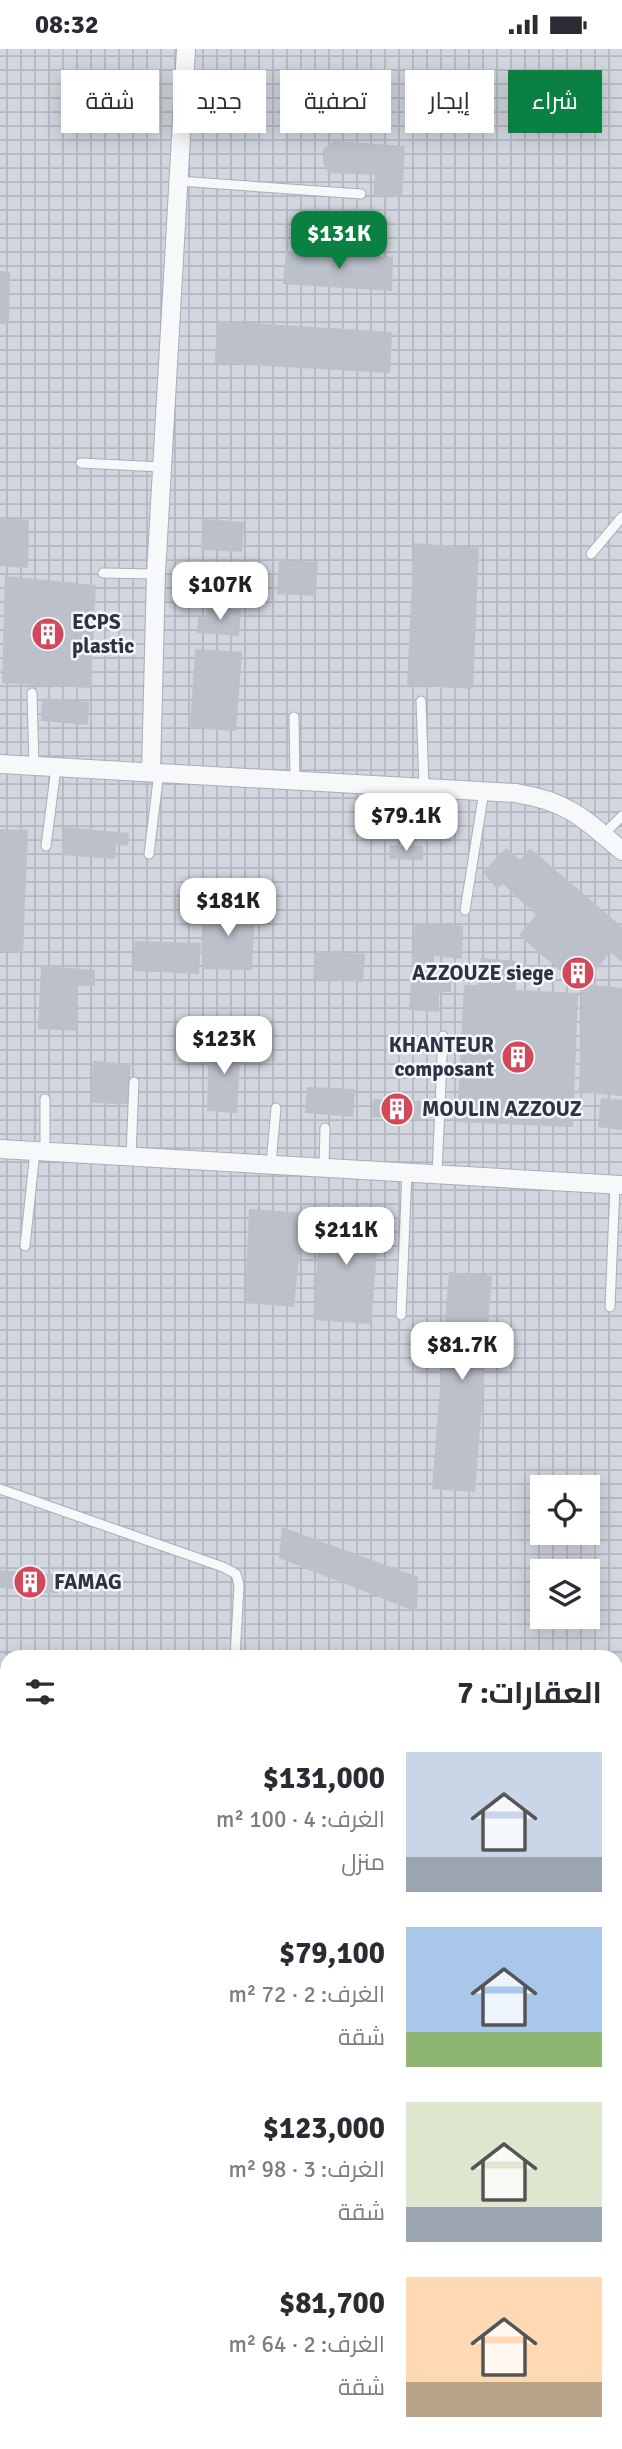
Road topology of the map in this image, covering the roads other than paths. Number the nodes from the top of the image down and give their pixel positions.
1 (186, 49) edge
2 (177, 181) junction
3 (361, 194) dead end
4 (81, 463) dead end
5 (161, 467) junction
6 (622, 517) edge
7 (591, 554) dead end
8 (103, 573) dead end
9 (156, 574) junction
10 (32, 693) dead end
11 (421, 701) dead end
12 (294, 717) dead end
13 (0, 764) edge
14 (34, 766) junction
15 (56, 768) junction
16 (155, 772) junction
17 (295, 780) junction
18 (424, 787) junction
19 (484, 790) junction
20 (622, 816) edge
21 (603, 835) junction
22 (46, 845) dead end
23 (622, 851) edge
24 (149, 854) dead end
25 (465, 910) dead end
26 (443, 1036) dead end
27 (134, 1082) dead end
28 (45, 1099) dead end
29 (276, 1108) dead end
30 (325, 1128) dead end
31 (0, 1149) edge
32 (40, 1151) junction
33 (131, 1156) junction
34 (271, 1164) junction
35 (324, 1167) junction
36 (407, 1173) junction
37 (437, 1174) junction
38 (619, 1185) edge
39 (25, 1246) dead end
40 (610, 1307) dead end
41 (401, 1315) dead end
42 (0, 1489) edge
43 (234, 1650) edge

1 - 2 street
2 - 3 lane
2 - 5 street
4 - 5 lane
5 - 9 street
6 - 7 lane
8 - 9 lane
9 - 16 street
10 - 14 lane
11 - 18 lane
12 - 17 lane
13 - 14 street
14 - 15 street
15 - 16 street
15 - 22 lane
16 - 17 street
16 - 24 lane
17 - 18 street
18 - 19 street
19 - 21 street
19 - 25 lane
20 - 21 lane
21 - 23 street
26 - 37 lane
27 - 33 lane
28 - 32 lane
29 - 34 lane
30 - 35 lane
31 - 32 street
32 - 33 street
32 - 39 lane
33 - 34 street
34 - 35 street
35 - 36 street
36 - 37 street
36 - 41 lane
37 - 38 street
38 - 40 lane
42 - 43 lane

